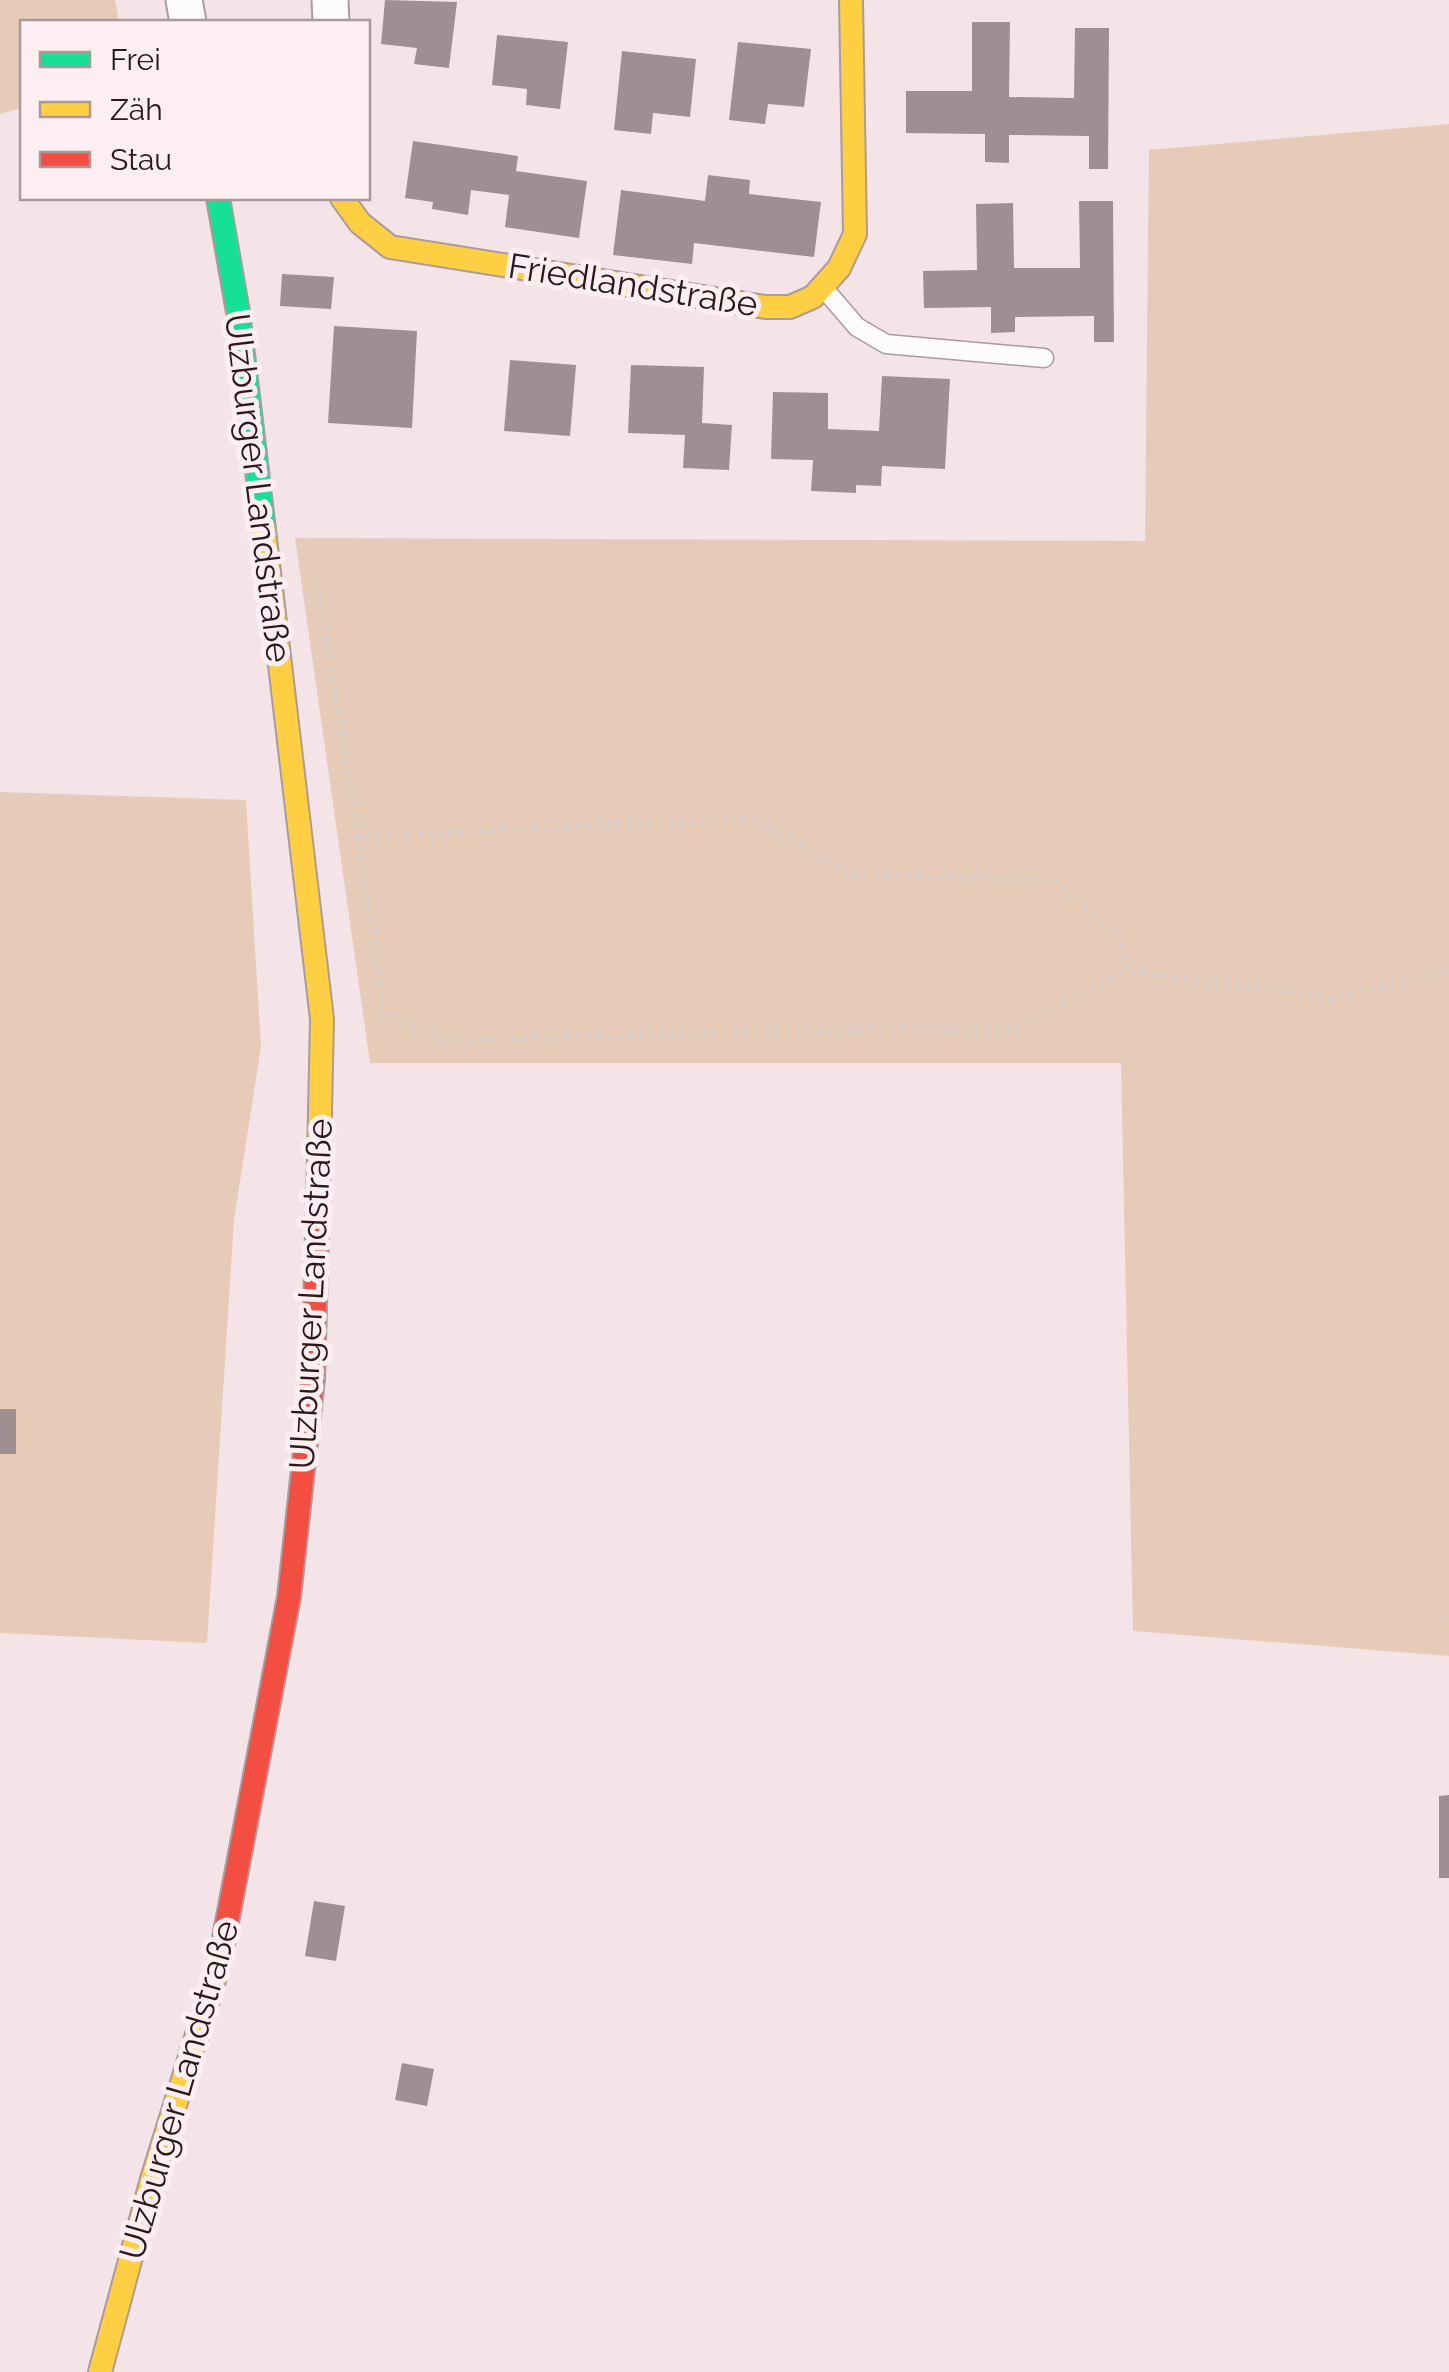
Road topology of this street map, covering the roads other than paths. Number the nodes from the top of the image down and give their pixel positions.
1 (851, 0) edge
2 (218, 200) edge
3 (343, 200) edge
4 (823, 288) junction
5 (1044, 358) dead end
6 (100, 2372) edge

1 - 4 street
2 - 6 street, Ulzburger Landstraße
3 - 4 street, Friedlandstraße
4 - 5 lane

